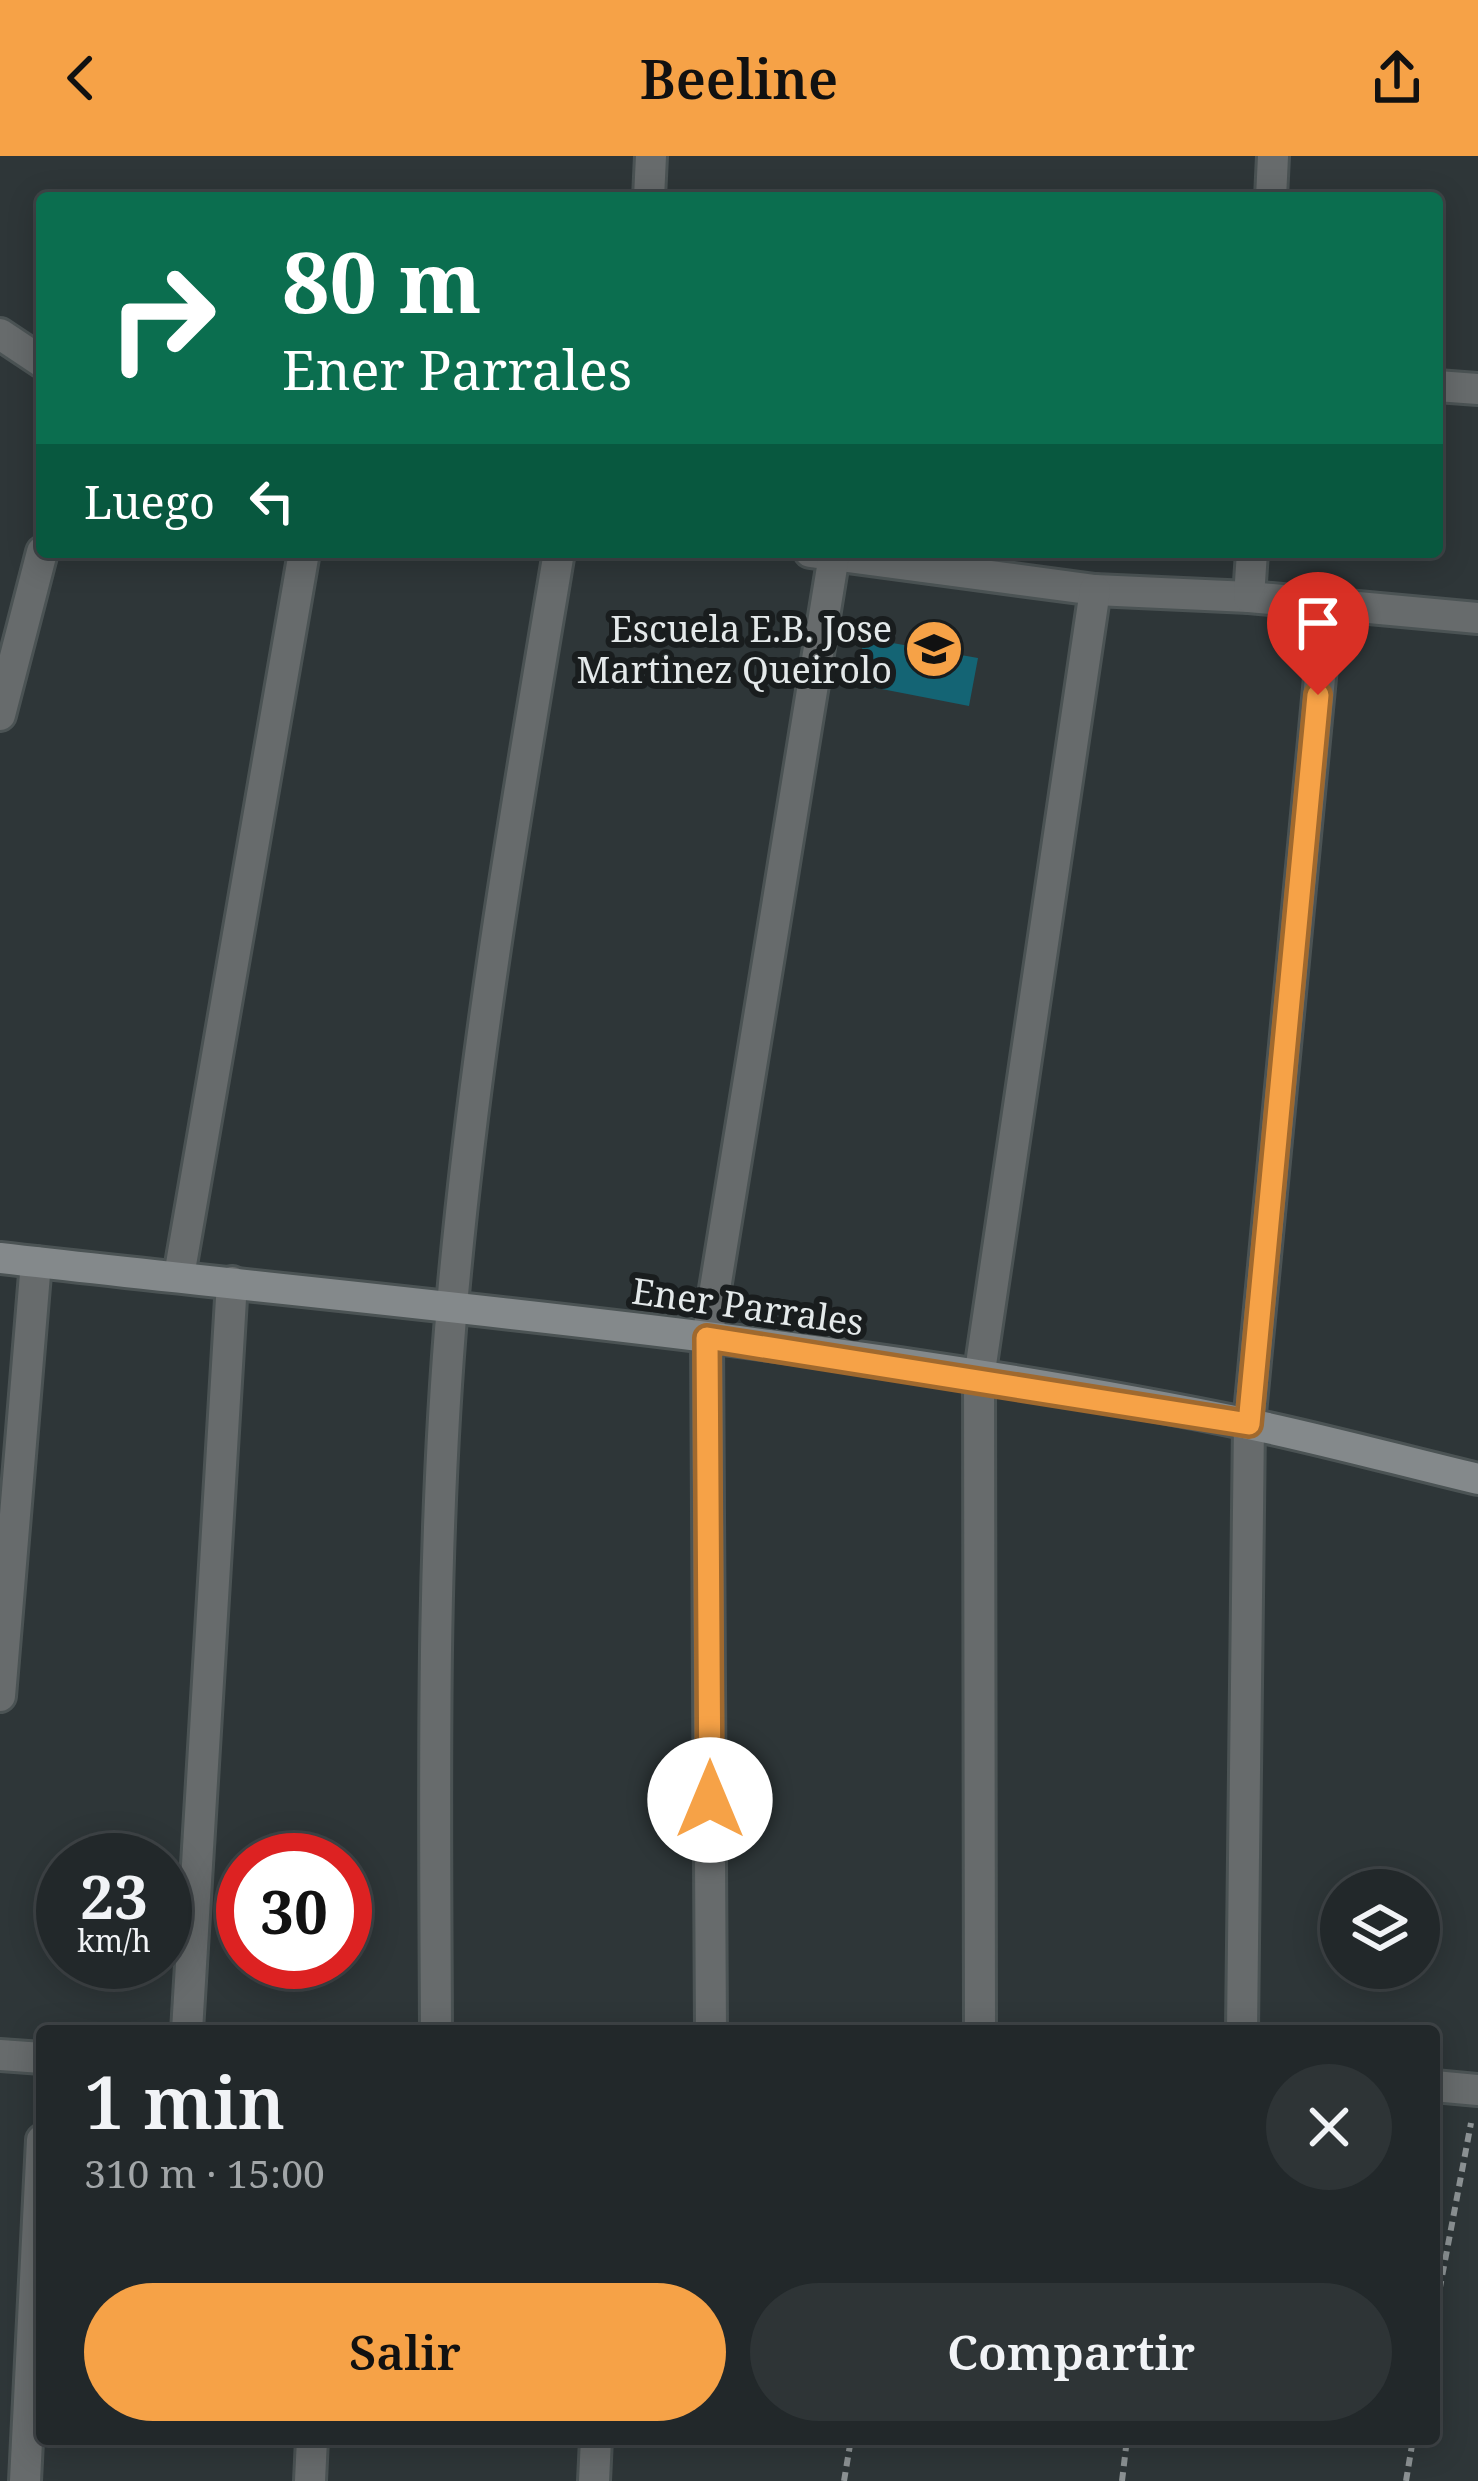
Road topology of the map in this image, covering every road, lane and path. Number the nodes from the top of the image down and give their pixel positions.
1 (651, 156) edge
2 (1273, 156) edge
3 (649, 192) edge
4 (1271, 192) edge
5 (0, 334) edge
6 (36, 358) edge
7 (1443, 386) edge
8 (1478, 389) edge
9 (40, 558) edge
10 (303, 558) edge
11 (558, 558) edge
12 (821, 558) edge
13 (852, 558) edge
14 (1252, 558) edge
15 (1095, 590) junction
16 (1250, 597) junction
17 (1327, 604) junction
18 (1478, 618) edge
19 (0, 715) edge
20 (0, 1258) edge
21 (36, 1262) junction
22 (179, 1276) junction
23 (232, 1282) junction
24 (452, 1305) junction
25 (707, 1338) junction
26 (979, 1378) junction
27 (1249, 1424) junction
28 (1478, 1479) edge
29 (0, 1696) edge
30 (187, 2025) edge
31 (436, 2025) edge
32 (711, 2025) edge
33 (980, 2025) edge
34 (1242, 2025) edge
35 (0, 2055) edge
36 (36, 2058) edge
37 (1440, 2087) edge
38 (1478, 2090) edge
39 (36, 2260) edge
40 (1440, 2288) edge
41 (312, 2445) edge
42 (596, 2445) edge
43 (850, 2445) edge
44 (1126, 2445) edge
45 (1412, 2445) edge
46 (25, 2481) edge
47 (310, 2481) edge
48 (595, 2481) edge
49 (844, 2481) edge
50 (1122, 2481) edge
51 (1406, 2481) edge

1 - 3 street
2 - 4 street
5 - 6 street
7 - 8 street
9 - 19 street
10 - 22 street
11 - 24 street
12 - 25 street
13 - 15 street
14 - 16 street
15 - 16 street
15 - 26 street
16 - 17 street
17 - 18 street
17 - 27 street
20 - 21 street, Ener Parrales
21 - 22 street, Ener Parrales
21 - 29 street
22 - 23 street, Ener Parrales
23 - 24 street, Ener Parrales
23 - 30 street
24 - 25 street, Ener Parrales
24 - 31 street
25 - 26 street, Ener Parrales
25 - 32 street
26 - 27 street, Ener Parrales
26 - 33 street
27 - 28 street, Ener Parrales
27 - 34 street
35 - 36 street
37 - 38 street
38 - 40 path
39 - 46 street
41 - 47 street
42 - 48 street
43 - 49 path
44 - 50 path
45 - 51 path

